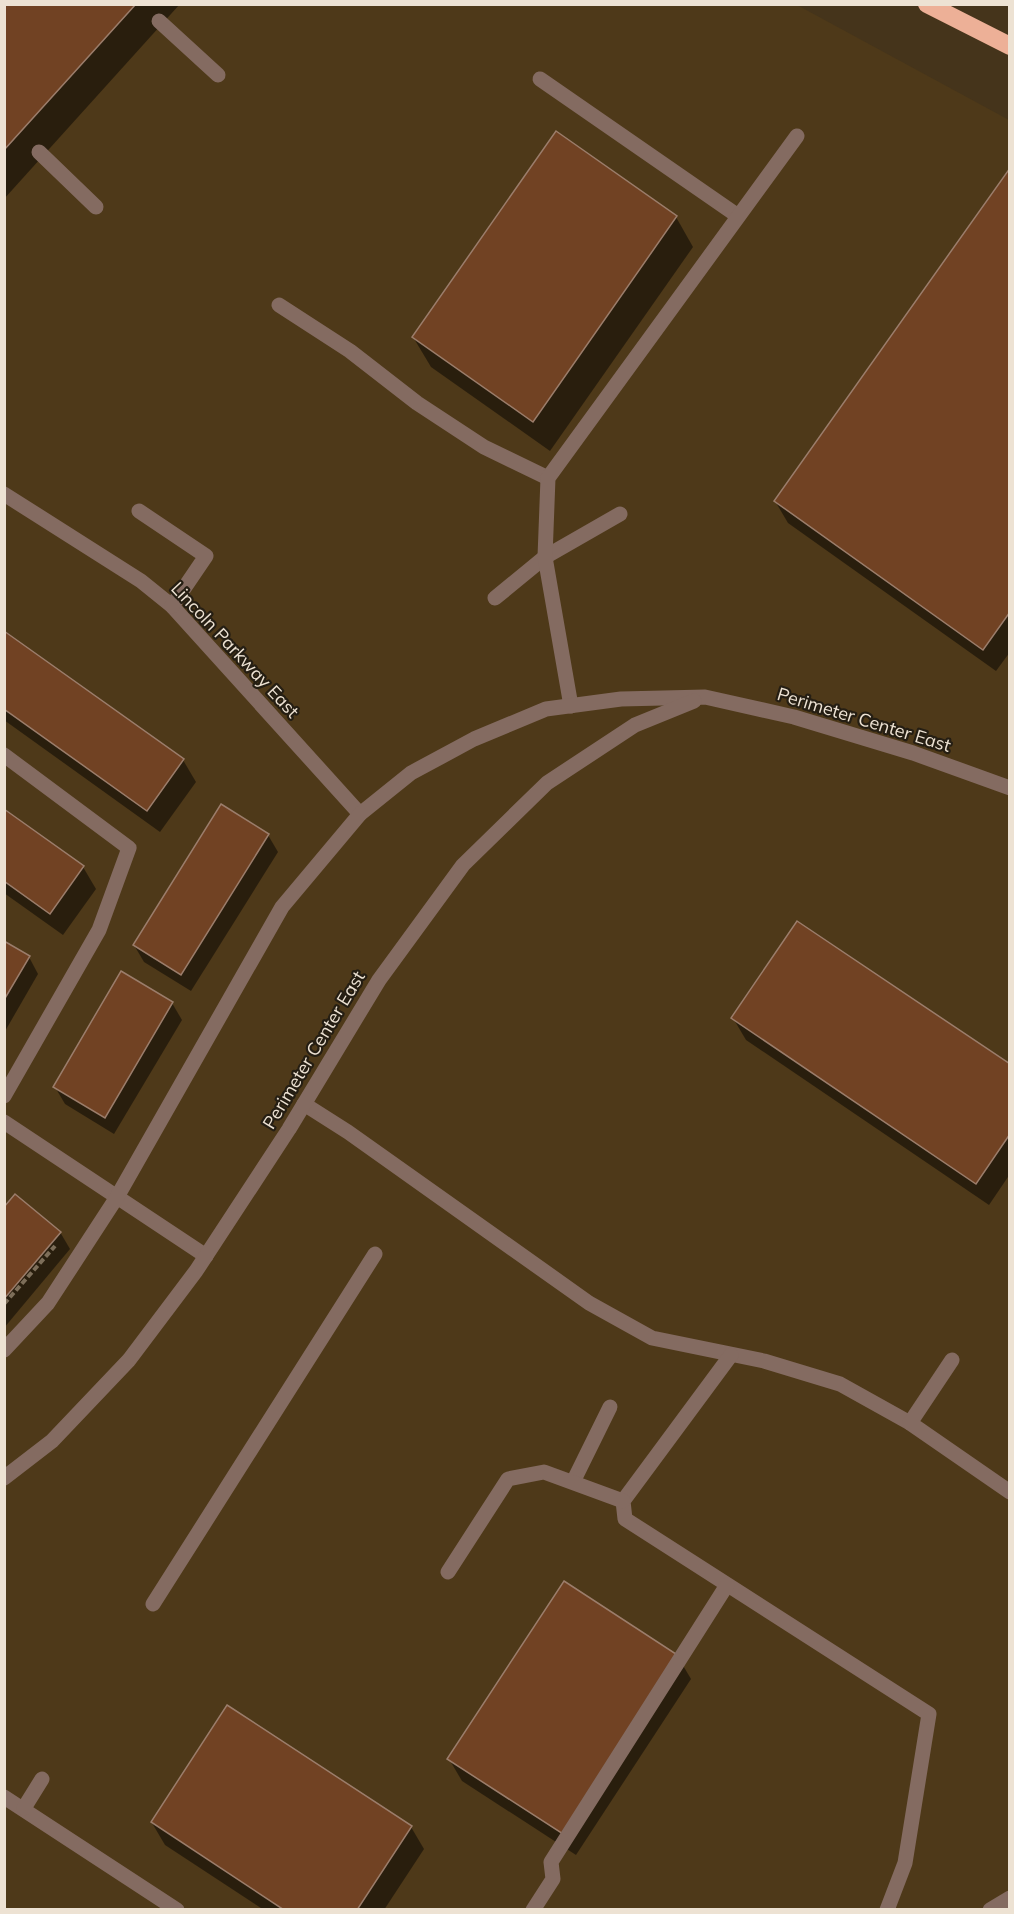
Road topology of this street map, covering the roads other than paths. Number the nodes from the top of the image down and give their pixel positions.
1 (927, 4) edge
2 (159, 21) dead end
3 (1010, 46) edge
4 (218, 75) dead end
5 (540, 79) dead end
6 (797, 136) dead end
7 (39, 152) dead end
8 (96, 207) dead end
9 (738, 216) junction
10 (279, 305) dead end
11 (548, 478) junction
12 (4, 494) edge
13 (139, 511) dead end
14 (620, 514) dead end
15 (545, 557) junction
16 (495, 598) dead end
17 (172, 606) junction
18 (705, 697) junction
19 (571, 706) junction
20 (4, 755) edge
21 (1010, 788) edge
22 (360, 814) junction
23 (4, 1096) edge
24 (304, 1104) junction
25 (4, 1122) edge
26 (117, 1197) junction
27 (375, 1254) dead end
28 (206, 1256) junction
29 (4, 1350) edge
30 (731, 1355) junction
31 (952, 1360) dead end
32 (610, 1407) dead end
33 (910, 1423) junction
34 (4, 1478) edge
35 (573, 1482) junction
36 (1010, 1492) edge
37 (623, 1501) junction
38 (448, 1572) dead end
39 (727, 1585) junction
40 (153, 1604) dead end
41 (42, 1779) dead end
42 (4, 1797) edge
43 (24, 1809) junction
44 (1010, 1898) edge
45 (177, 1910) edge
46 (533, 1910) edge
47 (887, 1910) edge
48 (990, 1910) edge

1 - 3 highway
2 - 4 street
5 - 9 street
6 - 9 street
7 - 8 street
9 - 11 street
10 - 11 street
11 - 15 street
12 - 17 street, Lincoln Parkway East
13 - 17 street
14 - 15 street
15 - 16 street
15 - 19 street
17 - 22 street, Lincoln Parkway East
18 - 19 street, Perimeter Center East
18 - 21 street, Perimeter Center East
18 - 24 street, Perimeter Center East
19 - 22 street, Perimeter Center East
20 - 23 street
22 - 26 street, Perimeter Center East
24 - 28 street, Perimeter Center East
24 - 30 street
25 - 26 street
26 - 28 street
26 - 29 street, Perimeter Center East
27 - 40 street
28 - 34 street, Perimeter Center East
30 - 33 street
30 - 37 street
31 - 33 street
32 - 35 street
33 - 36 street
35 - 37 street
35 - 38 street
37 - 39 street
39 - 46 street
39 - 47 street
41 - 43 street
42 - 43 street
43 - 45 street
44 - 48 street

